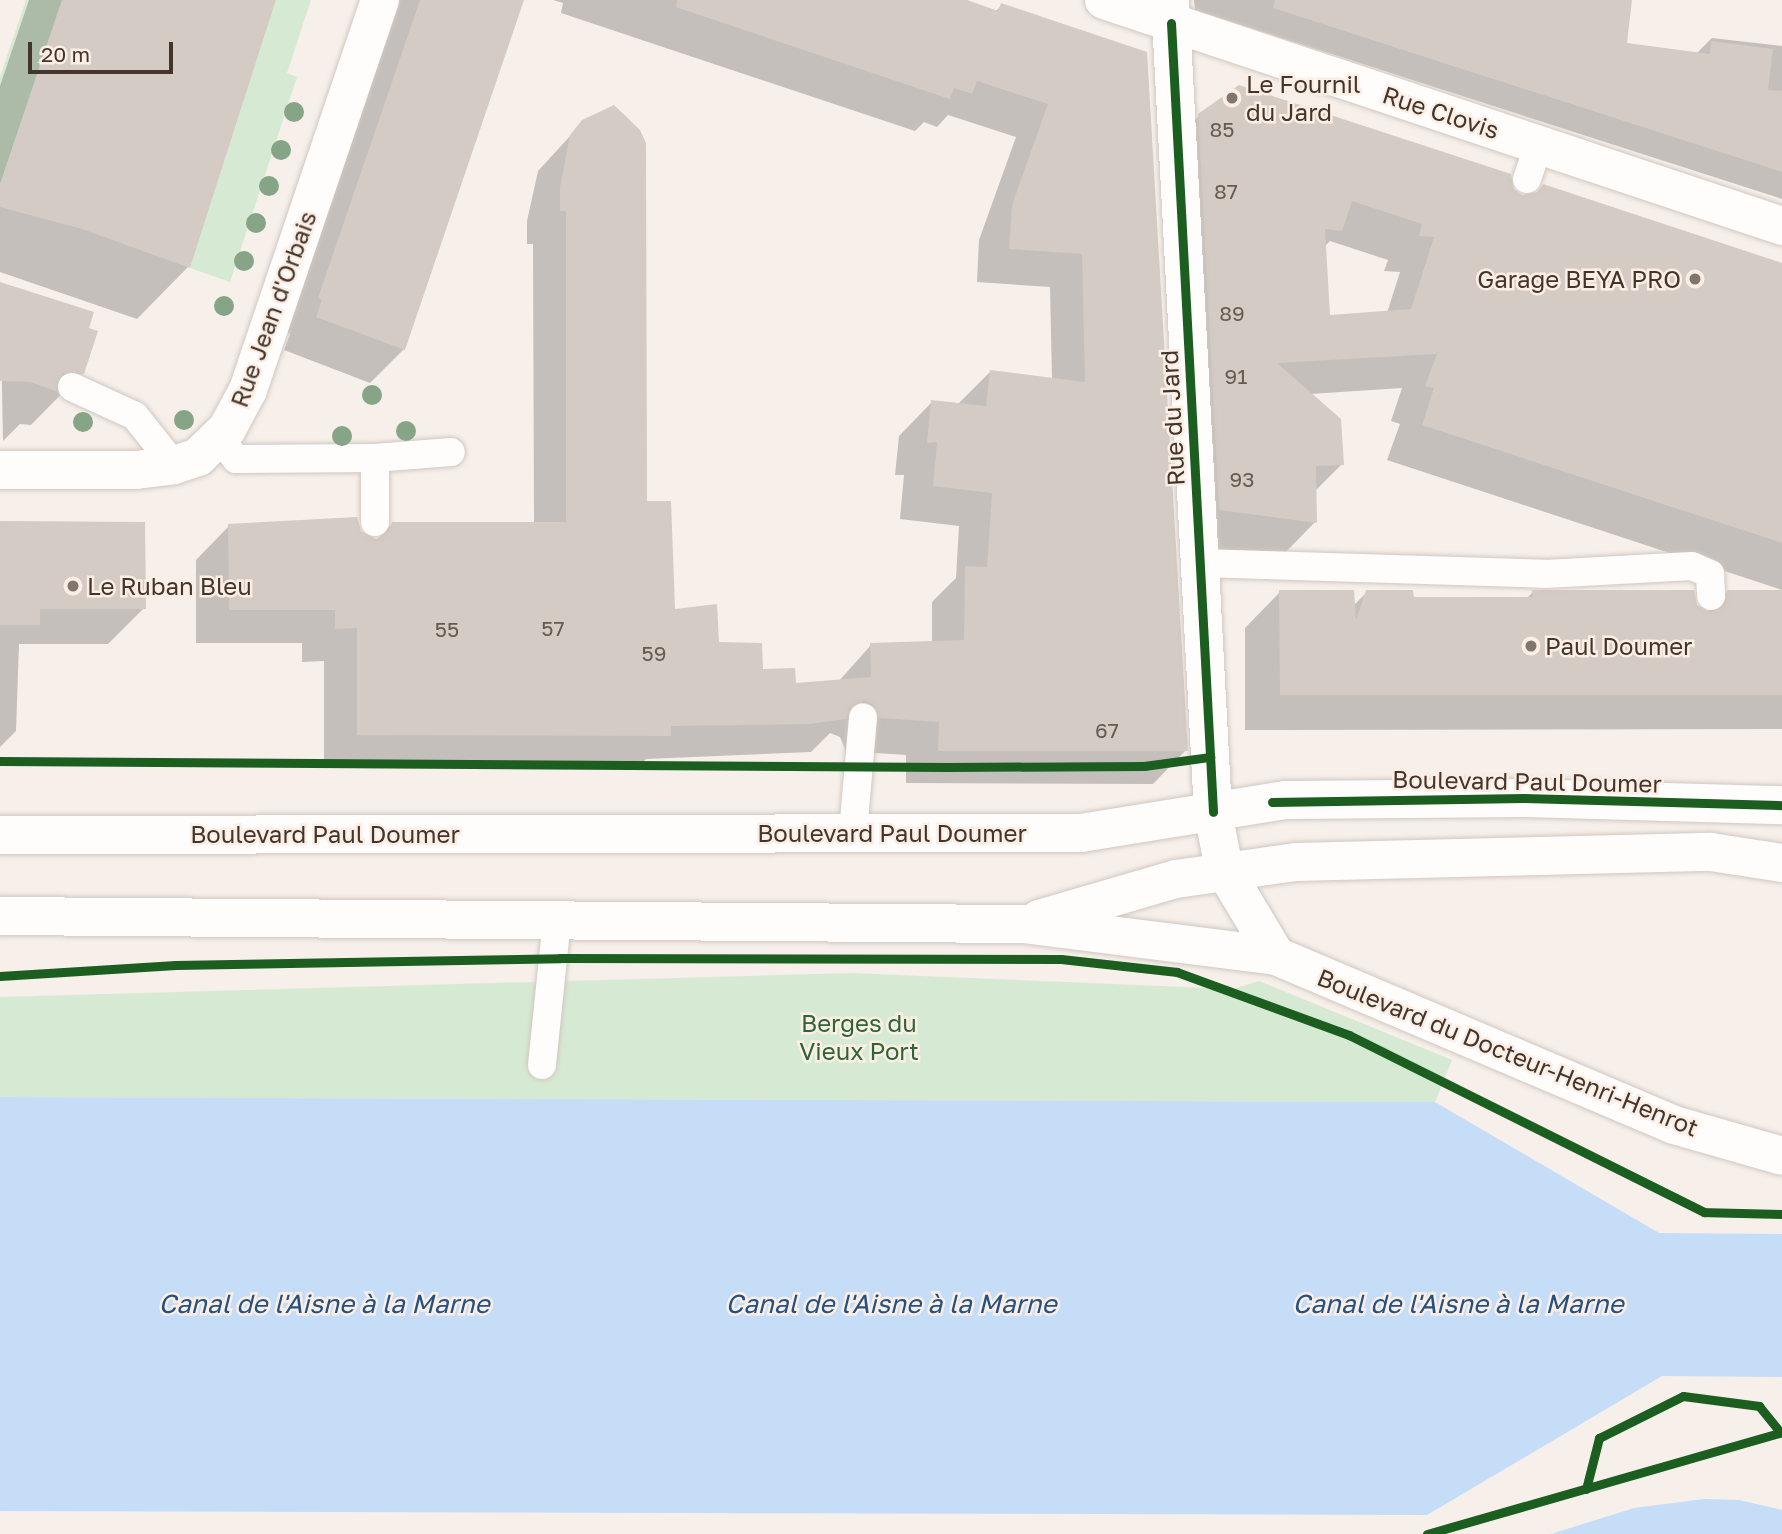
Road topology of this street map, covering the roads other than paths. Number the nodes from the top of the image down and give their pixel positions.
1 (380, 0) edge
2 (1104, 0) edge
3 (1170, 11) edge
4 (1782, 226) edge
5 (72, 387) dead end
6 (219, 437) junction
7 (451, 452) dead end
8 (375, 458) junction
9 (174, 465) junction
10 (0, 470) edge
11 (375, 522) dead end
12 (1200, 563) junction
13 (1711, 596) dead end
14 (863, 717) dead end
15 (1782, 805) edge
16 (1213, 812) junction
17 (853, 832) junction
18 (0, 835) edge
19 (1782, 863) edge
20 (1224, 869) junction
21 (0, 916) edge
22 (557, 921) junction
23 (1023, 924) junction
24 (1276, 956) junction
25 (542, 1065) dead end
26 (1782, 1156) edge

1 - 6 main road, Rue Jean d'Orbais
2 - 3 main road, Rue Clovis
3 - 4 main road, Rue Clovis
3 - 12 main road, Rue du Jard
5 - 9 lane
6 - 8 lane
6 - 9 main road, Rue Jean d'Orbais
7 - 8 lane
8 - 11 lane
9 - 10 main road, Rue Jean d'Orbais
12 - 13 lane
12 - 16 main road, Rue du Jard
14 - 17 lane
15 - 16 main road, Boulevard Paul Doumer
16 - 17 main road, Boulevard Paul Doumer
16 - 20 main road, Rue du Jard
17 - 18 main road, Boulevard Paul Doumer
19 - 20 main road
20 - 23 main road
20 - 24 main road, Rue du Jard
21 - 22 main road
22 - 23 main road
22 - 25 lane
23 - 24 main road
24 - 26 main road, Boulevard du Docteur-Henri-Henrot

